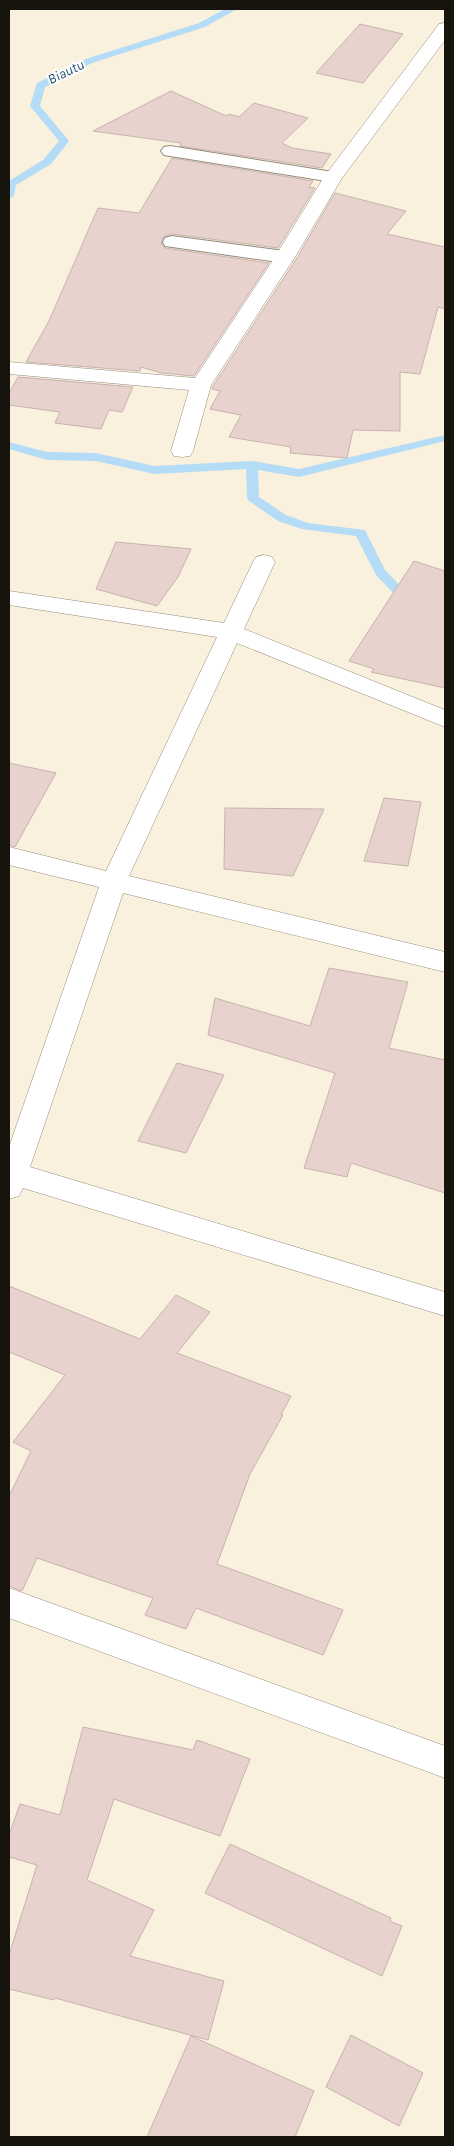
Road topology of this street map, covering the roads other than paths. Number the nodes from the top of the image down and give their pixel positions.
1 (445, 28) edge
2 (170, 151) dead end
3 (334, 177) junction
4 (172, 242) dead end
5 (284, 257) junction
6 (9, 368) edge
7 (201, 385) junction
8 (182, 451) dead end
9 (264, 562) dead end
10 (9, 598) edge
11 (231, 632) junction
12 (445, 719) edge
13 (9, 856) edge
14 (114, 881) junction
15 (445, 962) edge
16 (11, 1178) edge
17 (445, 1304) edge
18 (9, 1603) edge
19 (445, 1762) edge

1 - 3 street
2 - 3 lane
3 - 5 street
4 - 5 lane
5 - 7 street
6 - 7 street
7 - 8 street
9 - 11 street
10 - 11 street
11 - 12 street
11 - 14 street
13 - 14 street
14 - 15 street
14 - 16 street
16 - 17 street
18 - 19 street

